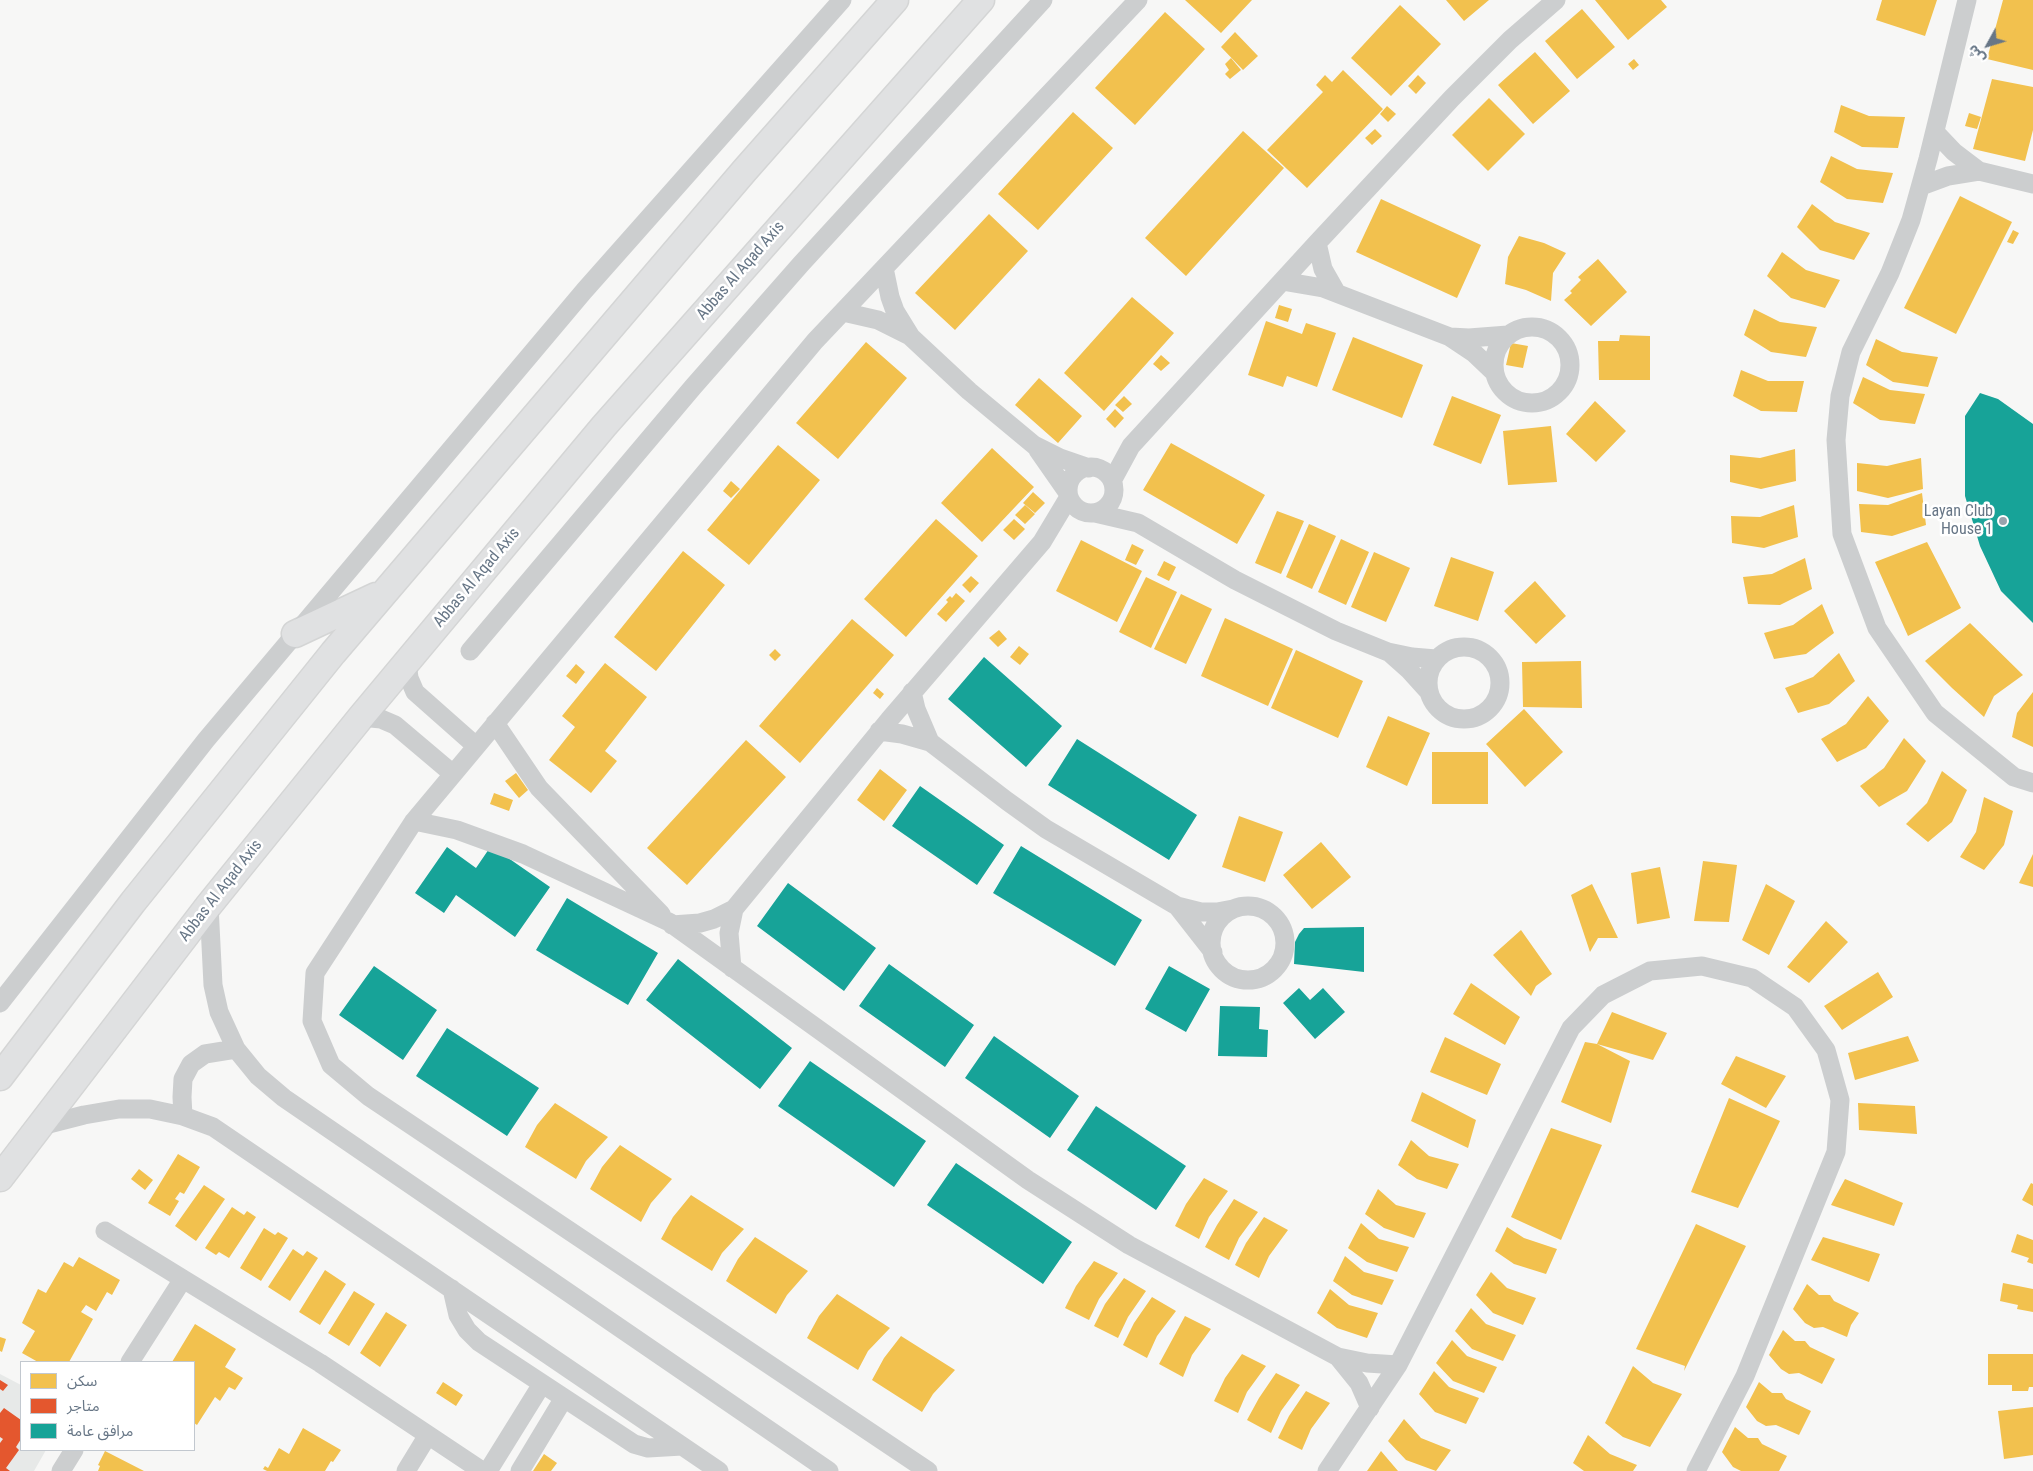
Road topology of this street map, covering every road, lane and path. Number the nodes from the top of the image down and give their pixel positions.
1 (842, 0) edge
2 (895, 0) edge
3 (982, 0) edge
4 (1043, 0) edge
5 (1138, 0) edge
6 (1556, 0) edge
7 (1966, 0) edge
8 (1935, 132) junction
9 (1979, 171) junction
10 (2033, 184) edge
11 (1920, 186) junction
12 (1317, 243) junction
13 (884, 268) junction
14 (1282, 281) junction
15 (1336, 292) junction
16 (842, 312) junction
17 (1508, 335) junction
18 (911, 337) junction
19 (1450, 337) junction
20 (1495, 373) junction
21 (1034, 445) junction
22 (1131, 446) junction
23 (1091, 468) junction
24 (1112, 483) junction
25 (1069, 495) junction
26 (1093, 513) junction
27 (1138, 522) junction
28 (1042, 542) junction
29 (384, 593) junction
30 (296, 634) junction
31 (470, 651) dead end
32 (1388, 652) junction
33 (1436, 658) junction
34 (407, 662) junction
35 (1428, 691) junction
36 (912, 692) junction
37 (361, 717) junction
38 (495, 723) junction
39 (879, 731) junction
40 (930, 742) junction
41 (476, 746) junction
42 (453, 774) junction
43 (2033, 783) edge
44 (414, 821) junction
45 (209, 905) junction
46 (1177, 906) junction
47 (734, 909) junction
48 (1234, 909) junction
49 (670, 923) junction
50 (1212, 952) junction
51 (732, 968) junction
52 (0, 1004) edge
53 (236, 1049) junction
54 (0, 1077) edge
55 (184, 1116) junction
56 (37, 1127) junction
57 (0, 1178) edge
58 (105, 1231) dead end
59 (183, 1279) junction
60 (452, 1289) junction
61 (1338, 1357) junction
62 (131, 1361) edge
63 (1398, 1365) junction
64 (542, 1384) junction
65 (564, 1398) junction
66 (1370, 1408) junction
67 (428, 1435) junction
68 (682, 1446) junction
69 (73, 1451) edge
70 (61, 1471) edge
71 (406, 1471) edge
72 (482, 1471) edge
73 (488, 1471) edge
74 (520, 1471) edge
75 (719, 1471) edge
76 (829, 1471) edge
77 (928, 1471) edge
78 (1327, 1471) edge
79 (1696, 1471) edge

1 - 30 street
2 - 29 main road
3 - 34 main road, Abbas Al Aqad Axis
4 - 31 street
5 - 13 street
6 - 12 street
7 - 8 street
8 - 9 street
8 - 11 street
9 - 10 street
9 - 11 street
11 - 43 street
12 - 14 street
12 - 15 street
13 - 16 street
13 - 18 street
14 - 15 street
14 - 22 street
15 - 19 street
16 - 18 street
16 - 38 street
17 - 19 street
17 - 20 street
17 - 20 street
18 - 21 street
19 - 20 street
21 - 23 street
21 - 25 street
22 - 23 street
22 - 24 street
23 - 24 street
23 - 25 street
24 - 26 street
24 - 27 street
25 - 26 street
25 - 28 street
26 - 27 street
26 - 28 street
27 - 32 street
28 - 36 street
29 - 30 main road
29 - 54 main road
30 - 52 street
32 - 33 street
32 - 35 street
33 - 35 street
33 - 35 street
34 - 37 main road, Abbas Al Aqad Axis
34 - 41 street
36 - 39 street
36 - 40 street
37 - 42 street
37 - 45 main road, Abbas Al Aqad Axis
38 - 41 street
38 - 49 street
39 - 40 street
39 - 47 street
40 - 46 street
41 - 42 street
42 - 44 street
44 - 49 street
44 - 77 street
45 - 53 street
45 - 56 main road, Abbas Al Aqad Axis
46 - 48 street
46 - 50 street
47 - 49 street
47 - 51 street
48 - 50 street
48 - 50 street
49 - 51 street
51 - 61 street
53 - 55 street
53 - 76 street
55 - 56 street
55 - 60 street
56 - 57 main road, Abbas Al Aqad Axis
58 - 59 street
59 - 62 street
59 - 67 street
60 - 64 street
60 - 68 street
61 - 63 street
61 - 66 street
63 - 66 street
63 - 79 street
64 - 65 street
64 - 73 street
65 - 68 street
65 - 74 street
66 - 78 street
67 - 71 street
67 - 72 street
68 - 75 street
69 - 70 street

